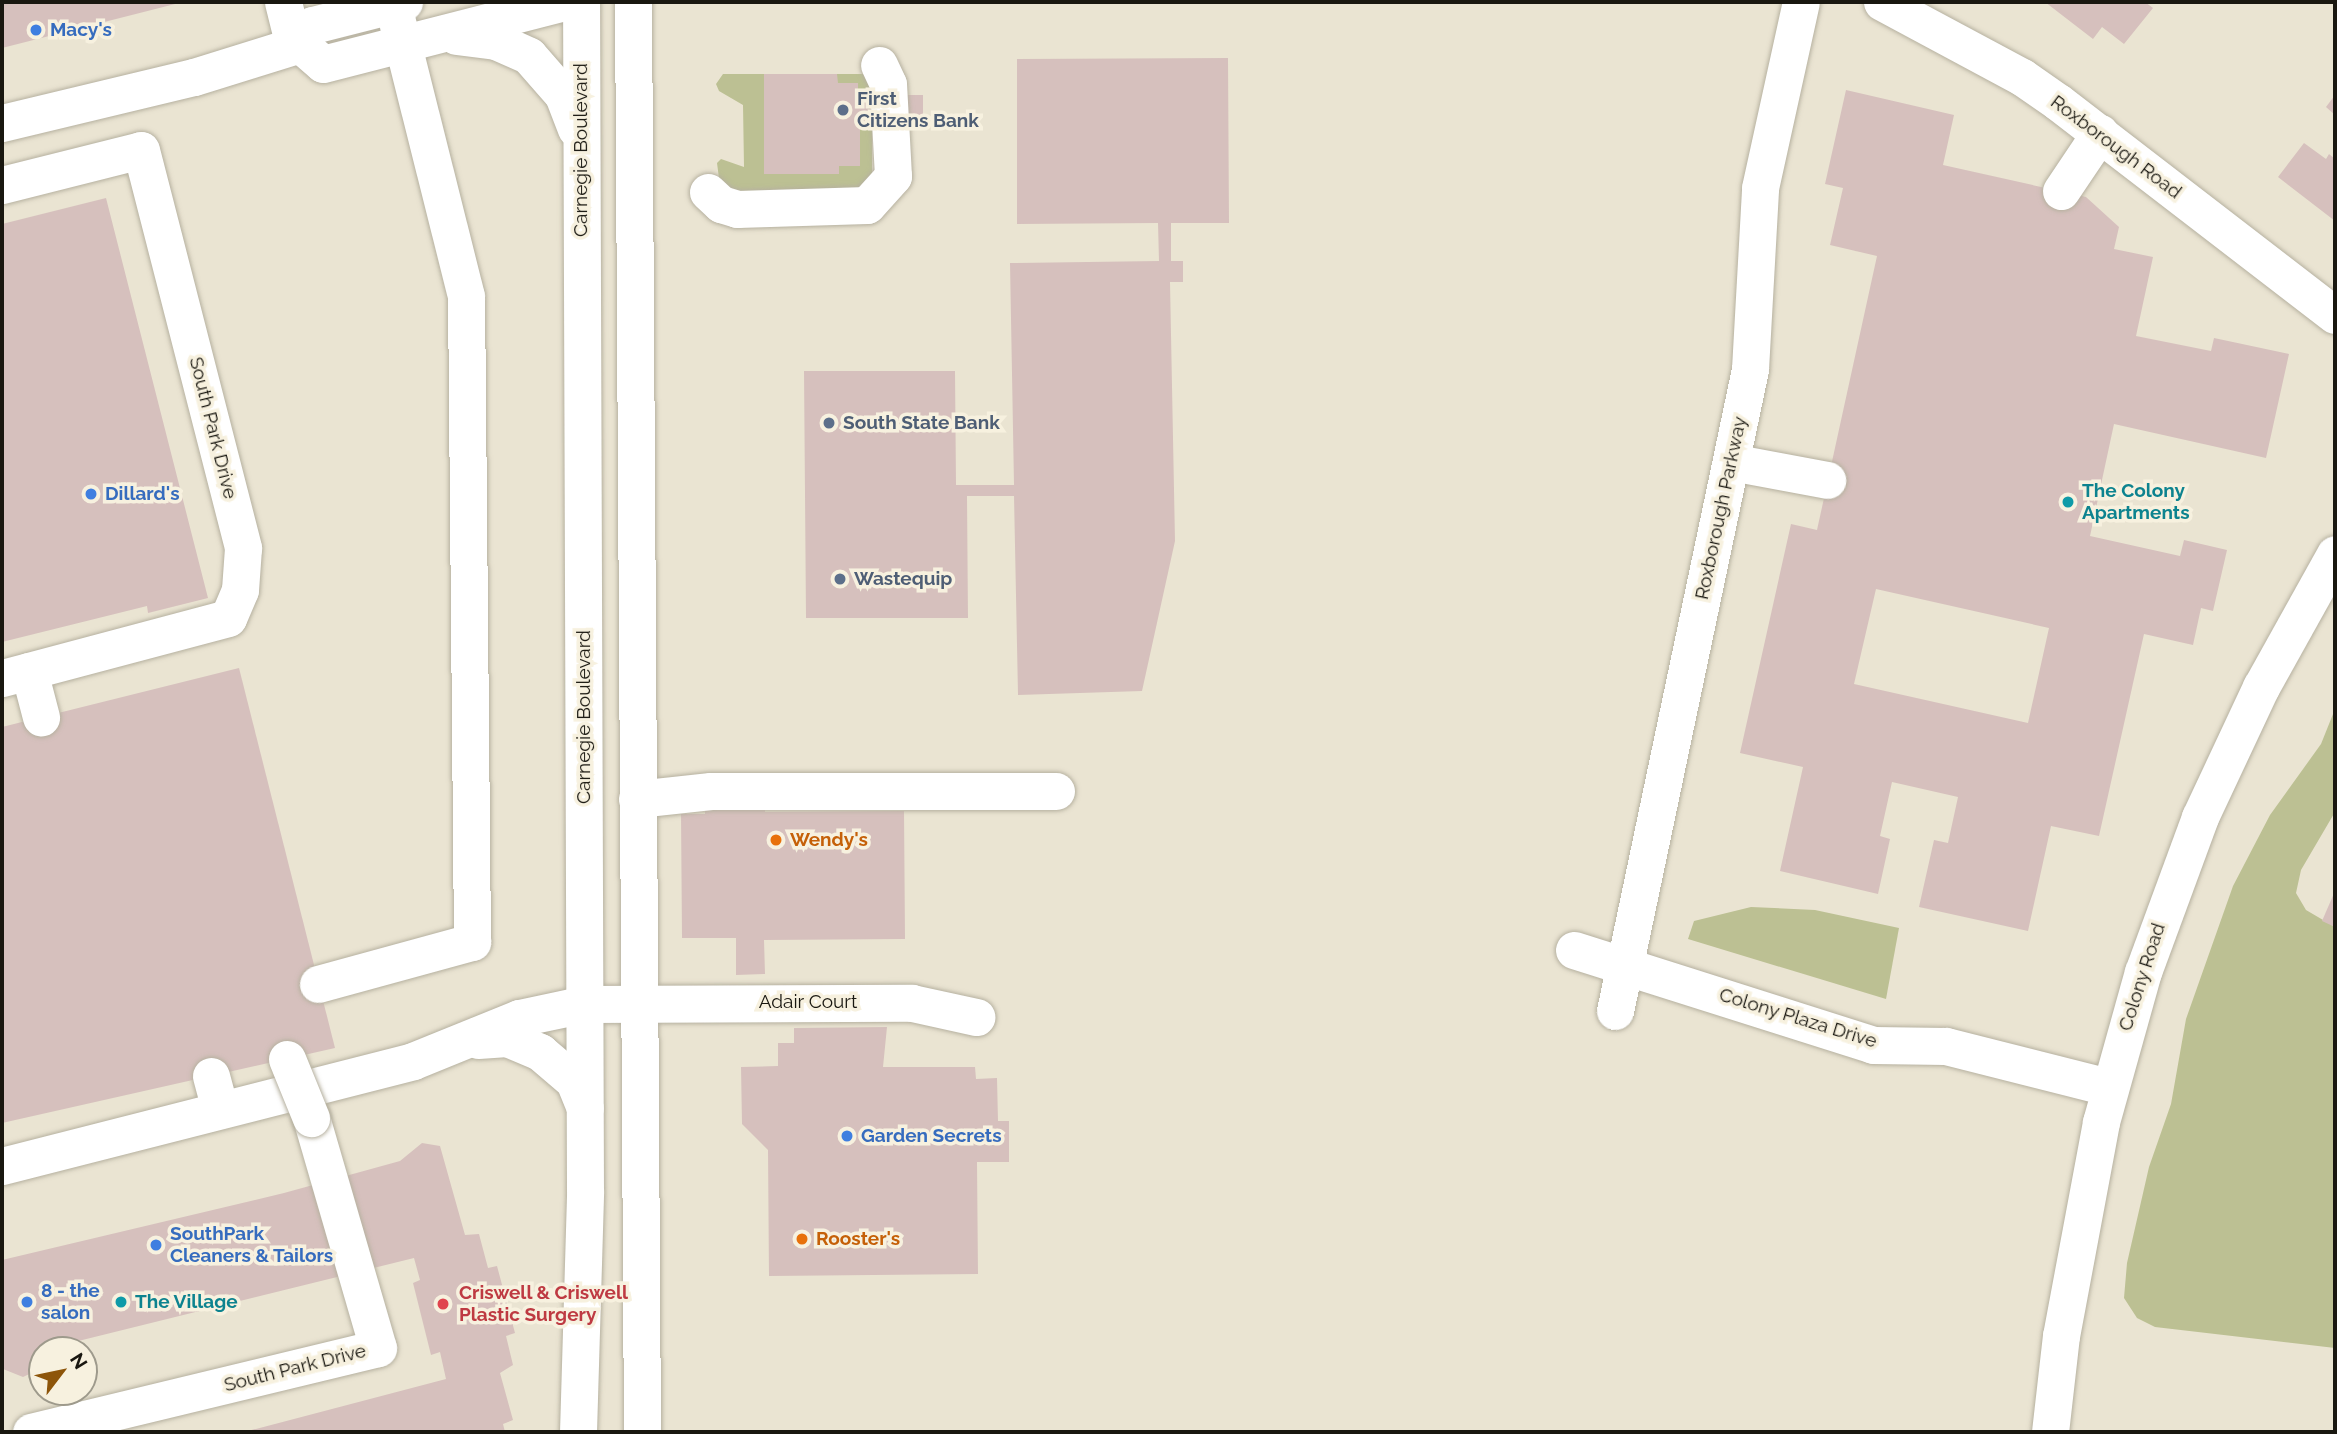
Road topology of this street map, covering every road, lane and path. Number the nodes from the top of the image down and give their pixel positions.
1 (283, 2) edge
2 (564, 2) edge
3 (581, 2) edge
4 (633, 2) edge
5 (1801, 2) edge
6 (1882, 2) edge
7 (399, 3) edge
8 (439, 35) junction
9 (404, 44) junction
10 (297, 45) junction
11 (879, 65) dead end
12 (2, 123) edge
13 (2100, 133) junction
14 (581, 151) junction
15 (2, 186) edge
16 (2061, 191) dead end
17 (708, 192) dead end
18 (2335, 315) edge
19 (1731, 463) junction
20 (1827, 480) dead end
21 (2335, 554) edge
22 (15, 675) edge
23 (41, 717) dead end
24 (1056, 791) dead end
25 (637, 799) junction
26 (1574, 950) dead end
27 (1625, 964) junction
28 (318, 984) dead end
29 (639, 1003) junction
30 (585, 1004) junction
31 (1615, 1011) dead end
32 (976, 1017) dead end
33 (463, 1044) junction
34 (287, 1059) dead end
35 (2108, 1087) junction
36 (585, 1108) junction
37 (2, 1166) edge
38 (31, 1432) edge
39 (578, 1432) edge
40 (642, 1432) edge
41 (2050, 1432) edge

1 - 10 street
2 - 8 street
3 - 14 street, Carnegie Boulevard
4 - 25 street
5 - 19 street, Roxborough Parkway
6 - 13 street, Roxborough Road
7 - 9 street
7 - 10 street
8 - 9 street
8 - 14 street
9 - 10 street
9 - 28 street
10 - 12 street
11 - 17 street
13 - 16 street
13 - 18 street, Roxborough Road
14 - 30 street, Carnegie Boulevard
15 - 22 street, South Park Drive
19 - 20 street
19 - 27 street, Roxborough Parkway
21 - 35 street, Colony Road
22 - 23 street
24 - 25 street
25 - 29 street
26 - 27 street, Colony Plaza Drive
27 - 31 street, Roxborough Parkway
27 - 35 street, Colony Plaza Drive
29 - 30 street
29 - 32 street, Adair Court
29 - 40 street
30 - 33 street
30 - 36 street, Carnegie Boulevard
33 - 36 street
33 - 37 street
34 - 38 street, South Park Drive, bridge
35 - 41 street, Colony Road
36 - 39 street, Carnegie Boulevard

